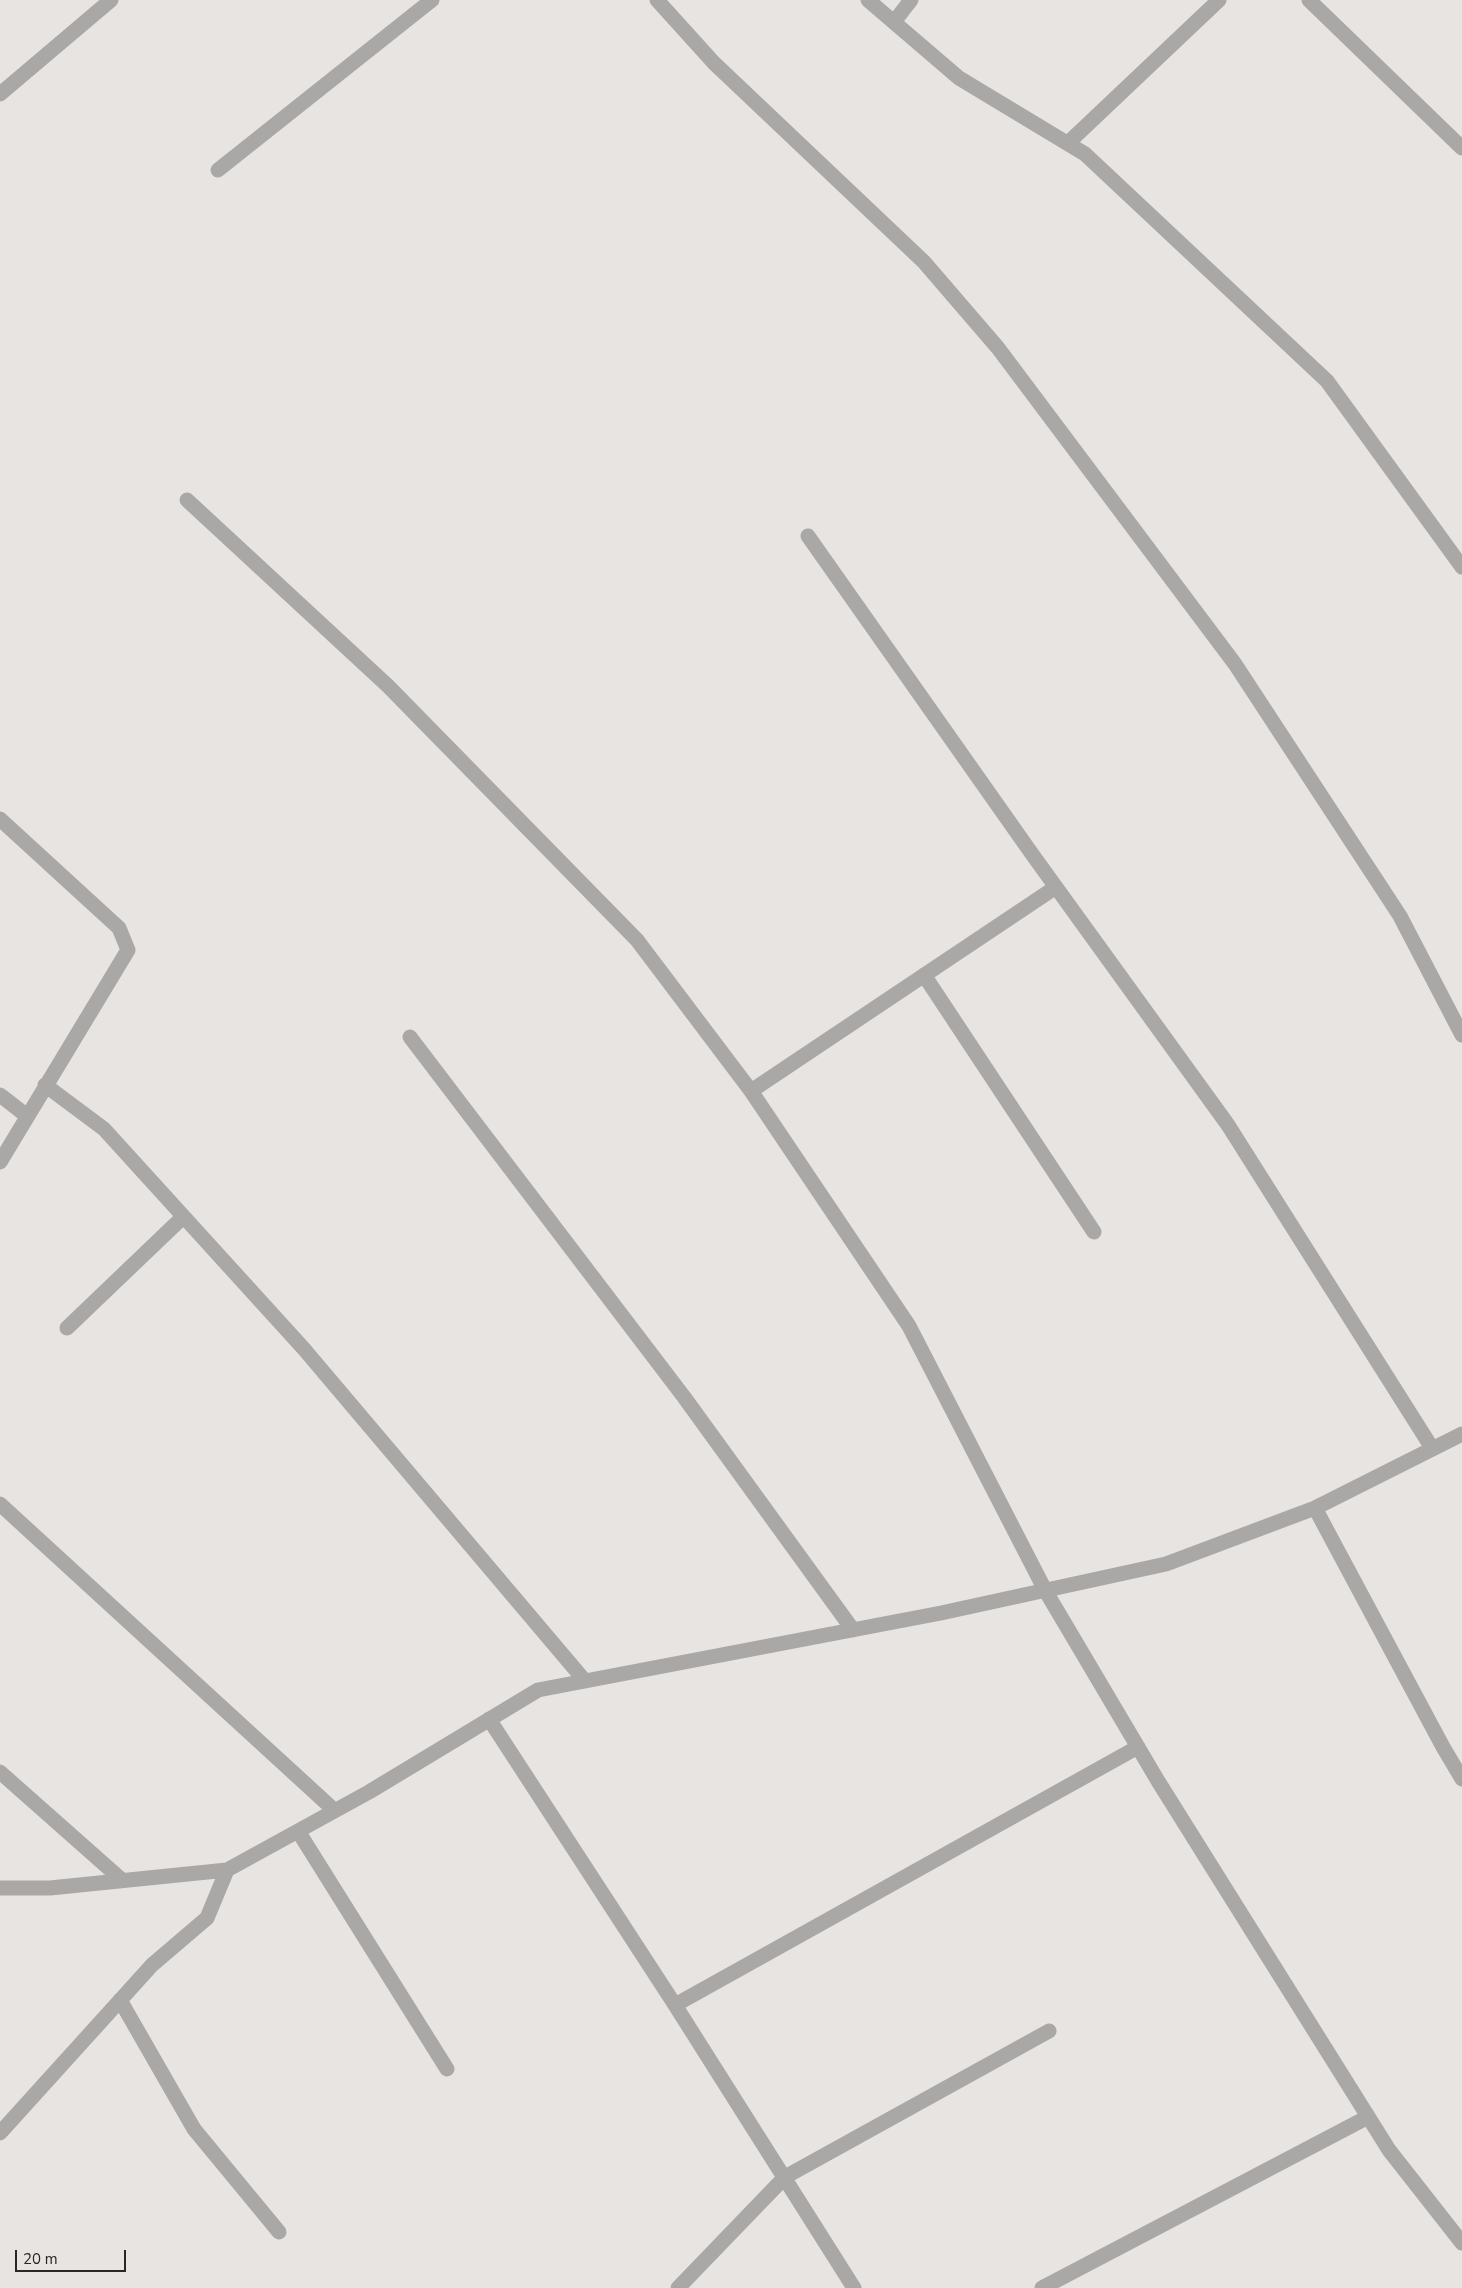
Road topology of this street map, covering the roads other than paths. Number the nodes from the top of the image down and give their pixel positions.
1 (111, 0) edge
2 (432, 0) edge
3 (658, 0) edge
4 (868, 0) edge
5 (911, 0) edge
6 (1219, 0) edge
7 (1310, 0) edge
8 (894, 22) junction
9 (0, 94) edge
10 (1068, 143) junction
11 (1462, 148) edge
12 (218, 170) dead end
13 (187, 500) dead end
14 (808, 536) dead end
15 (1462, 567) edge
16 (0, 819) edge
17 (1056, 887) junction
18 (924, 975) junction
19 (1462, 1035) edge
20 (410, 1037) dead end
21 (45, 1085) junction
22 (750, 1091) junction
23 (0, 1096) edge
24 (27, 1116) junction
25 (0, 1162) edge
26 (183, 1216) junction
27 (1094, 1232) dead end
28 (67, 1328) dead end
29 (1462, 1434) edge
30 (1432, 1448) junction
31 (0, 1504) edge
32 (1315, 1508) junction
33 (1045, 1590) junction
34 (852, 1630) junction
35 (585, 1681) junction
36 (489, 1719) junction
37 (1138, 1747) junction
38 (0, 1772) edge
39 (1462, 1779) edge
40 (334, 1810) junction
41 (298, 1831) junction
42 (227, 1870) junction
43 (122, 1880) junction
44 (0, 1888) edge
45 (120, 2000) junction
46 (675, 2005) junction
47 (1049, 2032) dead end
48 (447, 2069) dead end
49 (1368, 2117) junction
50 (0, 2133) edge
51 (785, 2177) junction
52 (279, 2232) dead end
53 (1462, 2243) edge
54 (678, 2288) edge
55 (854, 2288) edge
56 (1042, 2288) edge

1 - 9 street
2 - 12 street
3 - 19 street
4 - 8 street
5 - 8 street
6 - 10 street
7 - 11 street
8 - 10 street
10 - 15 street
13 - 22 street
14 - 17 street
16 - 21 street
17 - 18 street
17 - 30 street
18 - 22 street
18 - 27 street
20 - 34 street
21 - 24 street
21 - 26 street
22 - 33 street
23 - 24 street
24 - 25 street
26 - 28 street
26 - 35 street
29 - 30 street
30 - 32 street
31 - 40 street
32 - 33 street
32 - 39 street
33 - 34 street
33 - 37 street
34 - 35 street
35 - 36 street
36 - 40 street
36 - 46 street
37 - 46 street
37 - 49 street
38 - 43 street
40 - 41 street
41 - 42 street
41 - 48 street
42 - 43 street
42 - 45 street
43 - 44 street
45 - 50 street
45 - 52 street
46 - 51 street
47 - 51 street
49 - 53 street
49 - 56 street
51 - 54 street
51 - 55 street

